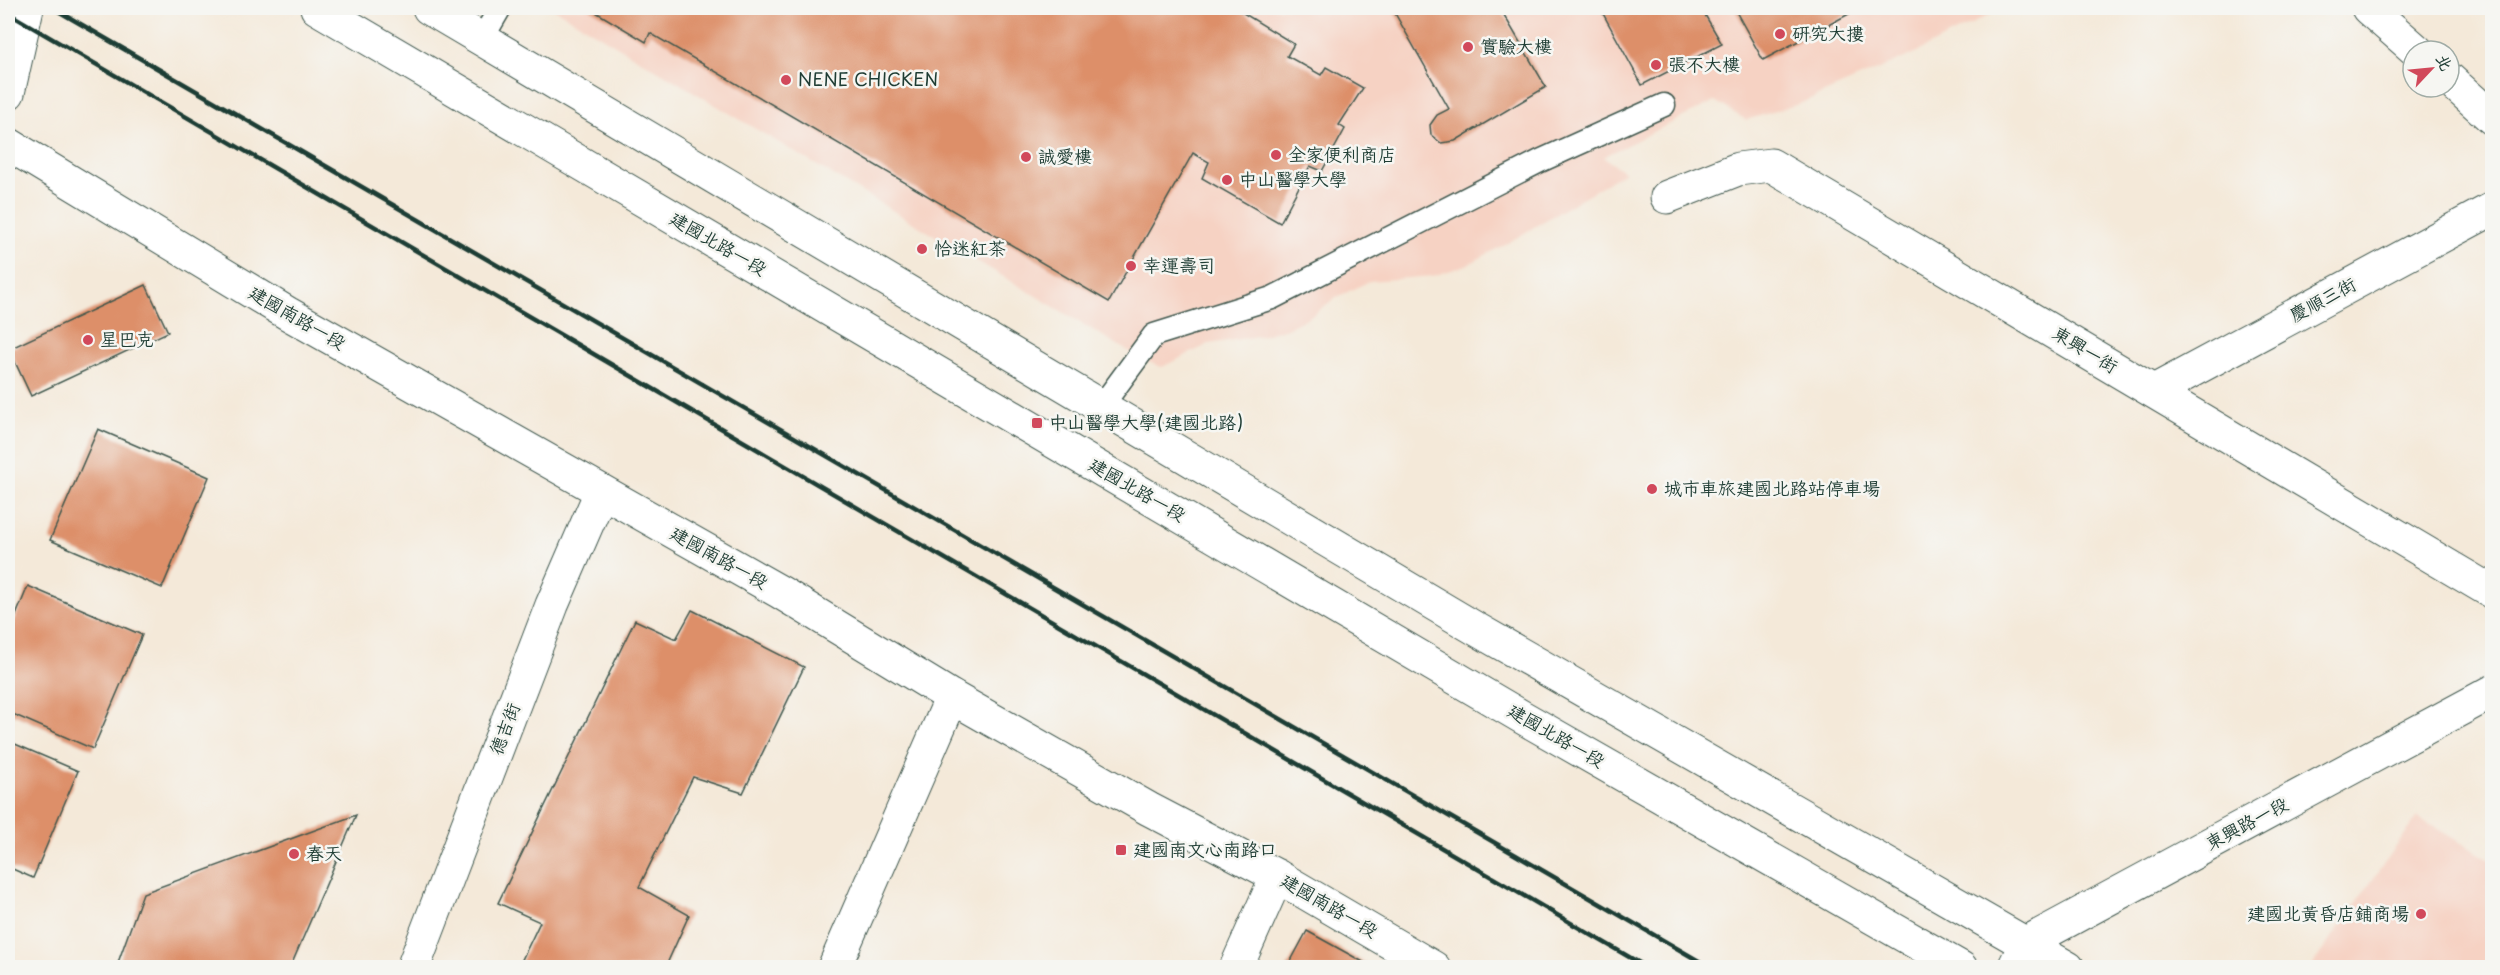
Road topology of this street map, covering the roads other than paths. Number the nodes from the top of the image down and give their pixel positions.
1 (27, 8) edge
2 (317, 8) edge
3 (500, 8) edge
4 (2368, 8) edge
5 (444, 11) edge
6 (482, 39) junction
7 (2403, 39) edge
8 (2461, 90) edge
9 (8, 93) edge
10 (1664, 105) dead end
11 (2493, 118) edge
12 (8, 144) edge
13 (1667, 197) dead end
14 (2493, 209) edge
15 (2154, 391) junction
16 (1101, 407) junction
17 (601, 492) junction
18 (2493, 592) edge
19 (2493, 692) edge
20 (952, 698) junction
21 (1277, 876) junction
22 (2020, 955) edge
23 (413, 968) edge
24 (834, 968) edge
25 (1236, 968) edge
26 (1434, 968) edge
27 (1961, 968) edge
28 (2068, 968) edge

1 - 9 street
2 - 27 street, 建國北路一段
3 - 6 lane
4 - 7 street
5 - 6 street
6 - 16 street
8 - 11 street
10 - 16 lane
12 - 17 street, 建國南路一段
13 - 15 street, 東興一街
14 - 15 street, 慶順三街
15 - 18 street, 東興一街
16 - 22 street
17 - 20 street, 建國南路一段
17 - 23 street, 德吉街
19 - 22 street, 東興路一段
20 - 21 street, 建國南路一段
20 - 24 street
21 - 25 street
21 - 26 street, 建國南路一段
22 - 28 street

